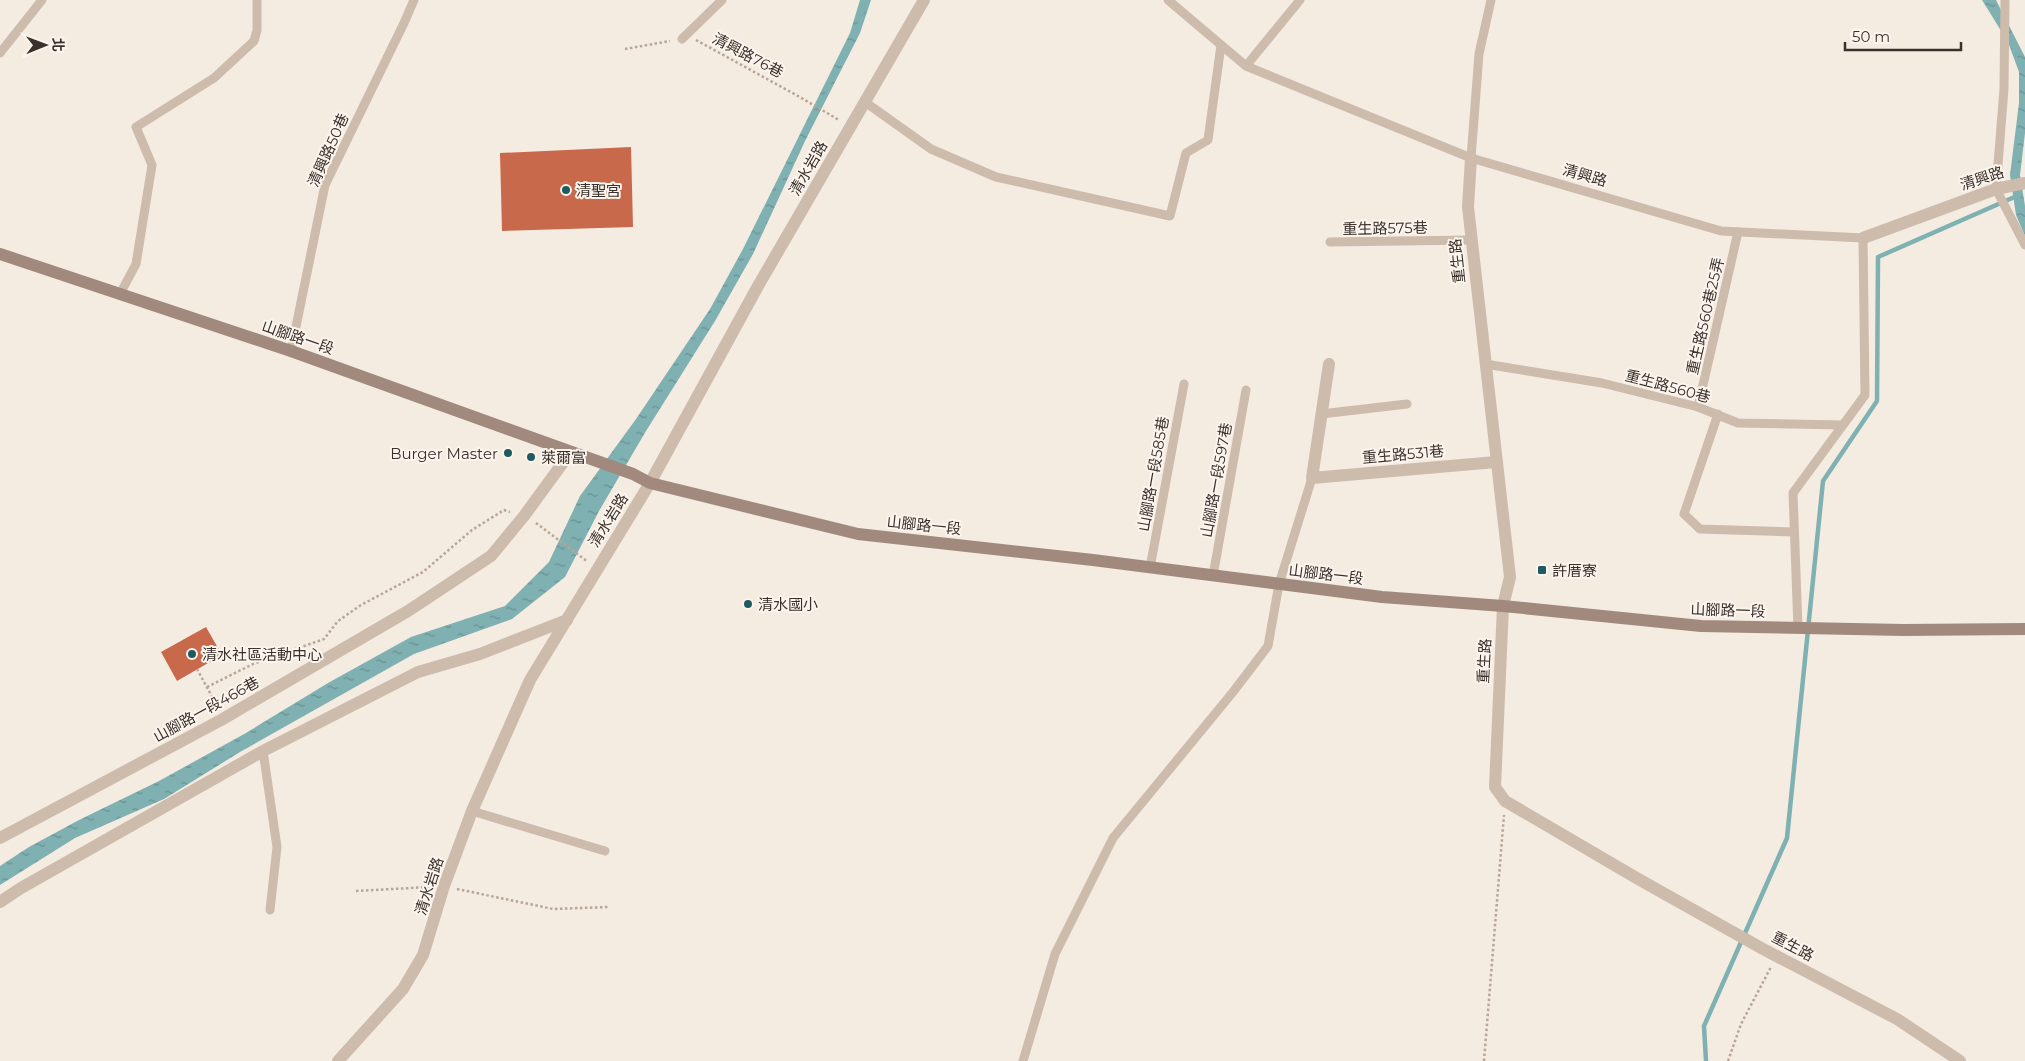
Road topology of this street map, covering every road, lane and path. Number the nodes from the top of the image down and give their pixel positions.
1 (42, 0) edge
2 (256, 0) edge
3 (414, 0) edge
4 (722, 0) edge
5 (924, 0) edge
6 (1168, 0) edge
7 (1300, 0) edge
8 (1491, 0) edge
9 (2005, 0) edge
10 (682, 39) junction
11 (1221, 45) junction
12 (625, 49) dead end
13 (0, 53) edge
14 (1246, 66) junction
15 (864, 102) junction
16 (850, 127) junction
17 (1472, 158) junction
18 (2025, 183) edge
19 (1996, 189) junction
20 (1738, 232) junction
21 (1863, 238) junction
22 (1471, 240) junction
23 (1330, 242) dead end
24 (2025, 245) edge
25 (0, 254) edge
26 (120, 294) junction
27 (290, 351) junction
28 (1328, 364) dead end
29 (1485, 364) junction
30 (1184, 384) dead end
31 (1246, 390) dead end
32 (1407, 404) dead end
33 (1698, 407) junction
34 (1321, 414) junction
35 (1718, 414) junction
36 (1843, 424) junction
37 (570, 453) junction
38 (1496, 462) junction
39 (1312, 478) junction
40 (650, 483) junction
41 (524, 516) junction
42 (547, 531) dead end
43 (1794, 532) junction
44 (587, 561) dead end
45 (1150, 568) junction
46 (1213, 576) junction
47 (1279, 584) junction
48 (1503, 606) junction
49 (567, 620) junction
50 (1798, 628) junction
51 (2025, 629) edge
52 (197, 669) dead end
53 (207, 687) junction
54 (224, 719) junction
55 (263, 752) junction
56 (1505, 801) junction
57 (472, 811) junction
58 (0, 838) edge
59 (605, 850) dead end
60 (444, 886) junction
61 (356, 892) dead end
62 (0, 902) edge
63 (608, 907) dead end
64 (270, 910) dead end
65 (1776, 956) junction
66 (338, 1061) edge
67 (1023, 1061) edge
68 (1484, 1061) edge
69 (1728, 1061) edge
70 (1960, 1061) edge

1 - 13 lane
2 - 26 lane
3 - 27 lane, 清興路50巷
4 - 10 lane
5 - 15 street, 清水岩路
6 - 11 lane, 清興路
7 - 14 lane
8 - 17 lane, 重生路
9 - 19 lane
10 - 12 path, 清興路76巷
10 - 16 path, 清興路76巷
11 - 14 lane, 清興路
11 - 15 lane
14 - 17 lane, 清興路
15 - 16 street, 清水岩路
16 - 40 street, 清水岩路
17 - 20 lane, 清興路
17 - 22 street, 重生路
18 - 19 street, 清興路
19 - 21 street, 清興路
19 - 24 lane
20 - 21 lane, 清興路
20 - 33 lane, 重生路560巷25弄
21 - 36 lane
22 - 23 lane, 重生路575巷
22 - 29 street, 重生路
25 - 26 main road, 山腳路一段
26 - 27 main road, 山腳路一段
27 - 37 main road, 山腳路一段
28 - 34 street
29 - 33 lane, 重生路560巷
29 - 38 street, 重生路
30 - 45 lane, 山腳路一段585巷
31 - 46 lane, 山腳路一段597巷
32 - 34 lane
33 - 35 lane, 重生路560巷
34 - 39 street
35 - 36 lane, 重生路560巷
35 - 43 lane
36 - 43 lane
37 - 40 main road, 山腳路一段
37 - 41 street, 山腳路一段466巷
38 - 39 street, 重生路531巷
38 - 48 street, 重生路
39 - 47 lane
40 - 45 main road, 山腳路一段
40 - 49 street, 清水岩路
41 - 53 path
41 - 54 street, 山腳路一段466巷
42 - 44 path
43 - 50 lane
45 - 46 main road, 山腳路一段
46 - 47 main road, 山腳路一段
47 - 48 main road, 山腳路一段
47 - 67 lane
48 - 50 main road, 山腳路一段
48 - 56 street, 重生路
49 - 55 street
49 - 57 street, 清水岩路
50 - 51 main road, 山腳路一段
52 - 53 path
53 - 54 path
54 - 58 street, 山腳路一段466巷
55 - 62 street
55 - 64 lane
56 - 65 street, 重生路
56 - 68 path
57 - 59 lane
57 - 60 street, 清水岩路
60 - 61 path
60 - 63 path
60 - 66 street, 清水岩路
65 - 69 path
65 - 70 street, 重生路

